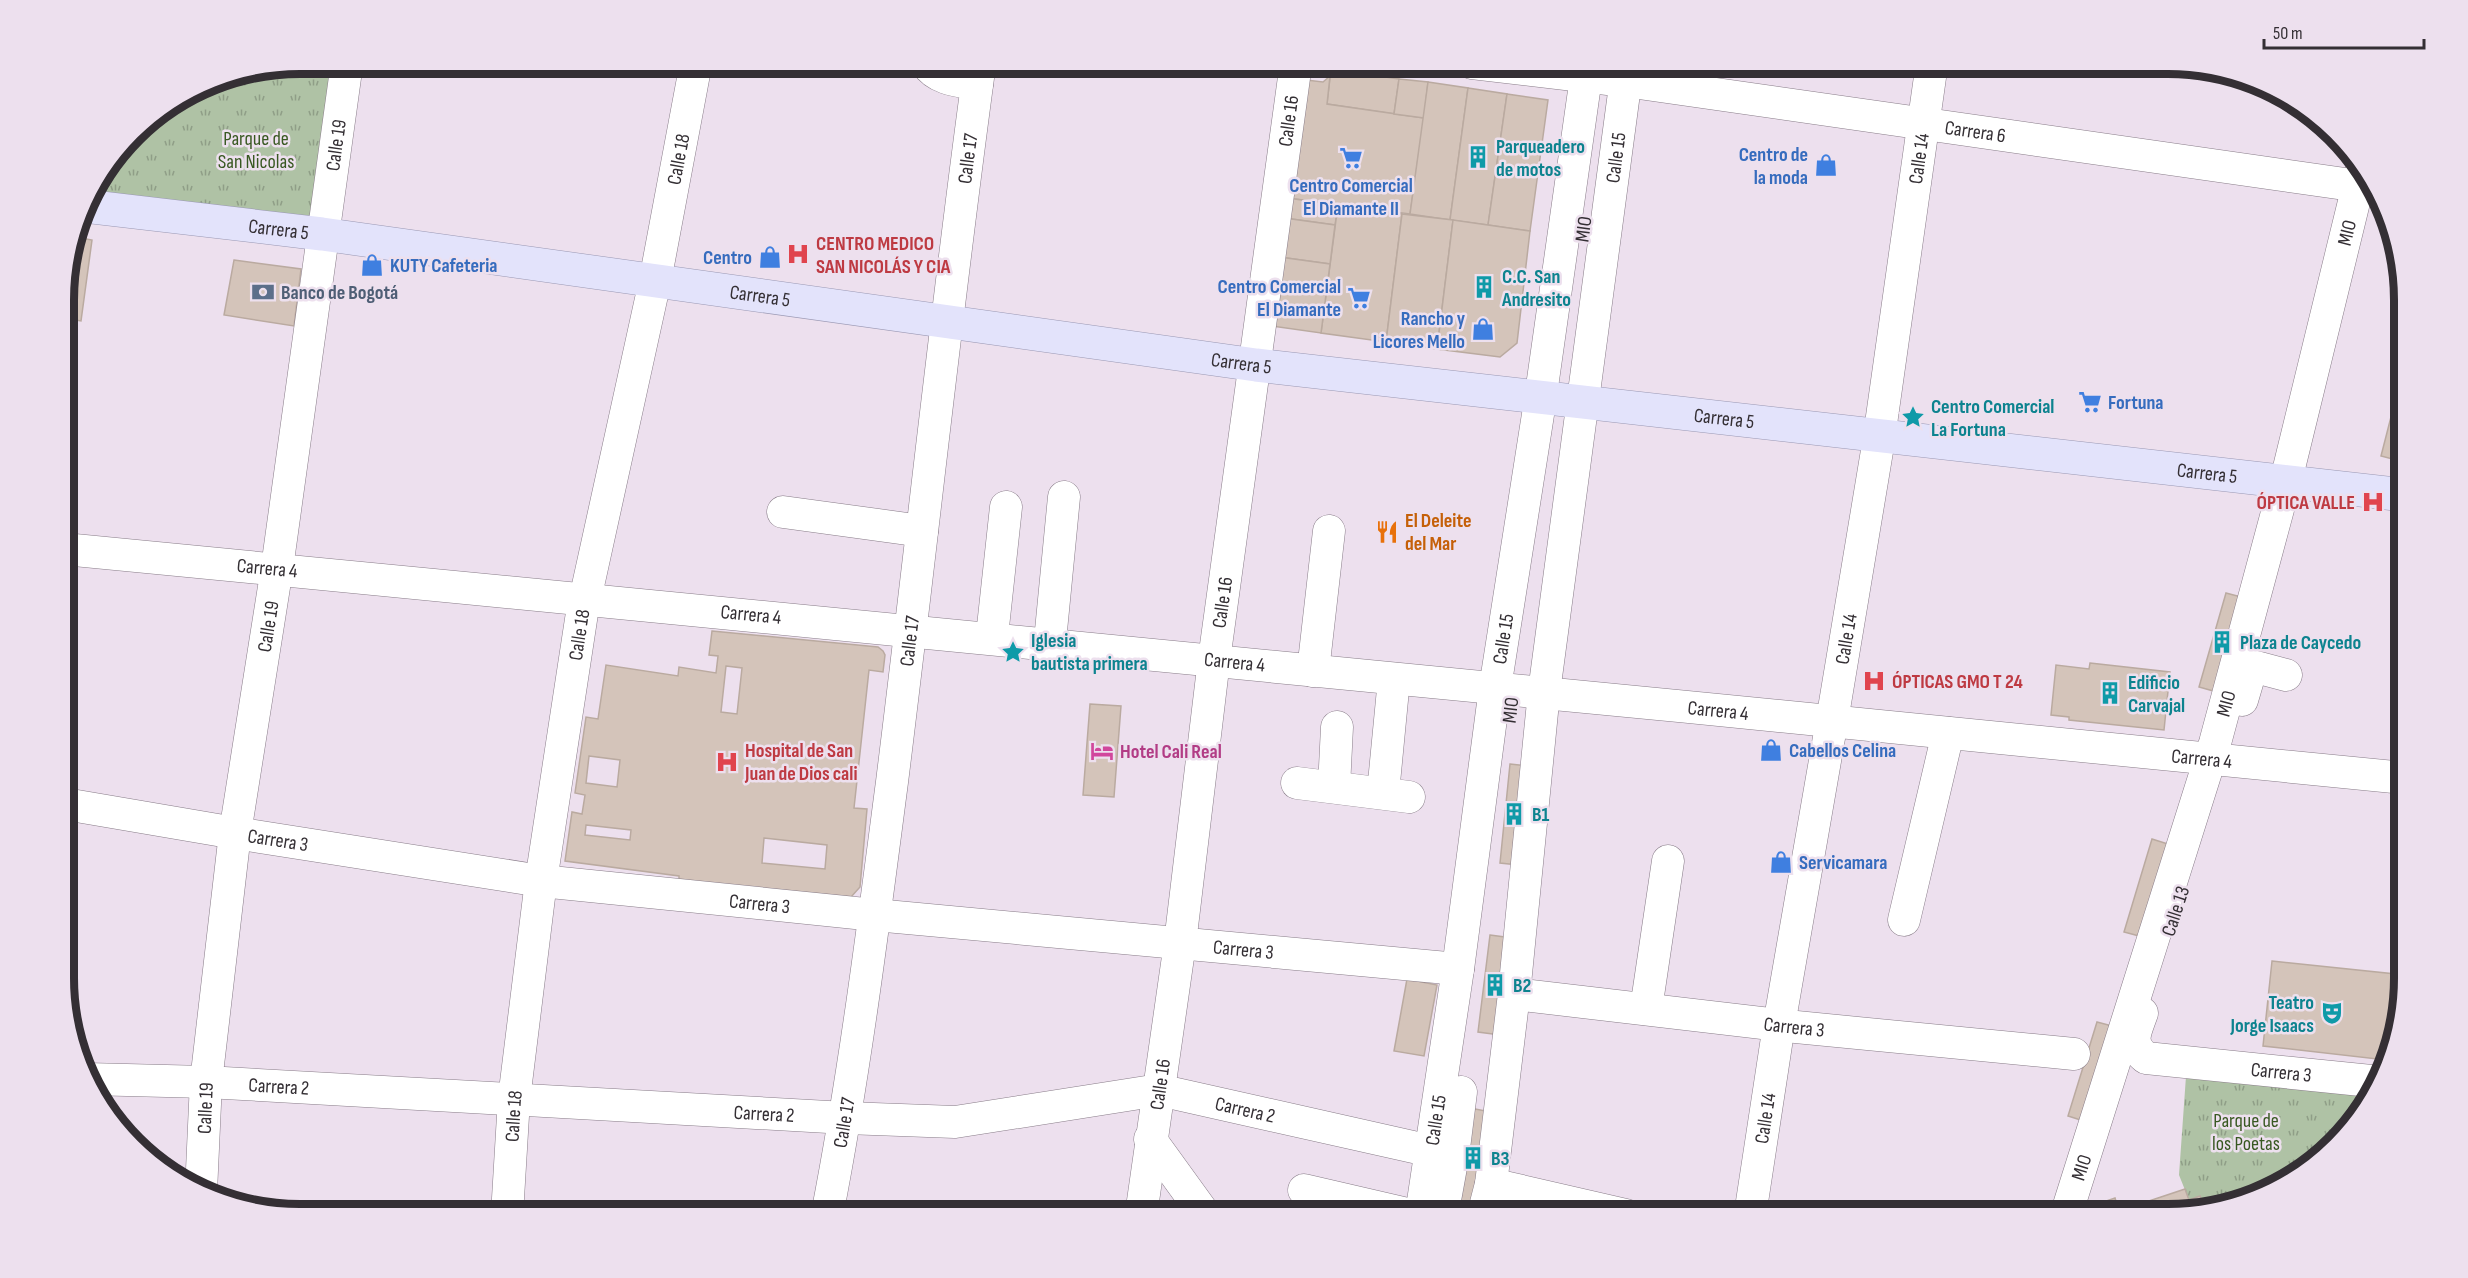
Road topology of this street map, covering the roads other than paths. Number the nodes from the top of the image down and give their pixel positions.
1 (345, 74) edge
2 (694, 74) edge
3 (936, 74) edge
4 (978, 74) edge
5 (1295, 74) edge
6 (1606, 74) edge
7 (1606, 74) edge
8 (1624, 74) edge
9 (1930, 74) edge
10 (1923, 123) junction
11 (2356, 175) edge
12 (93, 208) edge
13 (322, 234) junction
14 (655, 281) junction
15 (945, 321) junction
16 (1256, 365) junction
17 (1561, 400) junction
18 (1879, 435) junction
19 (2278, 480) junction
20 (2394, 494) edge
21 (1064, 497) dead end
22 (1005, 507) dead end
23 (783, 512) dead end
24 (922, 531) junction
25 (1329, 531) dead end
26 (74, 550) edge
27 (277, 568) junction
28 (585, 597) junction
29 (911, 630) junction
30 (992, 636) junction
31 (1050, 642) junction
32 (1214, 660) junction
33 (1313, 671) junction
34 (2286, 675) dead end
35 (1394, 679) junction
36 (1503, 688) junction
37 (1544, 693) junction
38 (1832, 721) junction
39 (1338, 727) dead end
40 (1948, 733) junction
41 (2218, 760) junction
42 (2394, 777) edge
43 (1297, 783) dead end
44 (1334, 787) junction
45 (74, 806) edge
46 (235, 833) junction
47 (1668, 861) dead end
48 (541, 881) junction
49 (875, 915) junction
50 (1904, 920) dead end
51 (1179, 943) junction
52 (1458, 969) junction
53 (1514, 994) junction
54 (1646, 1010) junction
55 (1779, 1025) junction
56 (2074, 1054) dead end
57 (2146, 1058) joint
58 (98, 1079) edge
59 (2369, 1081) edge
60 (206, 1083) junction
61 (1159, 1090) junction
62 (514, 1099) junction
63 (846, 1118) junction
64 (1150, 1139) junction
65 (1431, 1151) junction
66 (201, 1182) edge
67 (1491, 1184) junction
68 (1304, 1190) dead end
69 (508, 1204) edge
70 (829, 1204) edge
71 (1142, 1204) edge
72 (1197, 1204) edge
73 (1364, 1204) edge
74 (1423, 1204) edge
75 (1444, 1204) edge
76 (1486, 1204) edge
77 (1578, 1204) edge
78 (1752, 1204) edge
79 (2070, 1204) edge

1 - 13 street, Calle 19
2 - 14 street, Calle 18
3 - 4 street
4 - 15 street, Calle 17
5 - 16 street, Calle 16
6 - 17 street, Calle 15
7 - 17 street, Calle 15
8 - 10 street, Carrera 6
9 - 10 street, Calle 14
10 - 11 street, Carrera 6
10 - 18 street, Calle 14
11 - 19 street, MIO
12 - 13 main road, Carrera 5
13 - 14 main road, Carrera 5
13 - 27 street, Calle 19
14 - 15 main road, Carrera 5
14 - 28 street, Calle 18
15 - 16 main road, Carrera 5
15 - 24 street, Calle 17
16 - 17 main road, Carrera 5
16 - 32 street, Calle 16
17 - 18 main road, Carrera 5
17 - 36 street, MIO
17 - 37 street, Calle 15
18 - 19 main road, Carrera 5
18 - 38 street, Calle 14
19 - 20 main road, Carrera 5
19 - 41 street, MIO
21 - 31 street
22 - 30 street
23 - 24 street
24 - 29 street, Calle 17
25 - 33 street
26 - 27 street, Carrera 4
27 - 28 street, Carrera 4
27 - 46 street, Calle 19
28 - 29 street, Carrera 4
28 - 48 street, Calle 18
29 - 30 street, Carrera 4
29 - 49 street, Calle 17
30 - 31 street, Carrera 4
31 - 32 street, Carrera 4
32 - 33 street, Carrera 4
32 - 51 street, Calle 16
33 - 35 street, Carrera 4
34 - 41 street
35 - 36 street, Carrera 4
35 - 44 street
36 - 37 street, Carrera 4
36 - 52 street, Calle 15
36 - 75 street, MIO
37 - 38 street, Carrera 4
37 - 53 street, Calle 15
38 - 40 street, Carrera 4
38 - 55 street, Calle 14
39 - 44 street
40 - 41 street, Carrera 4
40 - 50 street
41 - 42 street, Carrera 4
41 - 57 street, Calle 13
41 - 79 street, MIO
43 - 44 street
45 - 46 street, Carrera 3
46 - 48 street, Carrera 3
46 - 60 street, Calle 19
47 - 54 street
48 - 49 street, Carrera 3
48 - 62 street, Calle 18
49 - 51 street, Carrera 3
49 - 63 street, Calle 17
51 - 52 street, Carrera 3
51 - 61 street, Calle 16
52 - 65 street, Calle 15
53 - 54 street, Carrera 3
53 - 67 street, Calle 15
54 - 55 street, Carrera 3
55 - 56 street, Carrera 3
55 - 78 street, Calle 14
57 - 59 street, Carrera 3
58 - 60 street, Carrera 2
60 - 62 street, Carrera 2
60 - 66 street, Calle 19
61 - 63 street, Carrera 2
61 - 64 street, Calle 16
61 - 65 street, Carrera 2
62 - 63 street, Carrera 2
62 - 69 street, Calle 18
63 - 70 street, Calle 17
64 - 71 street, Calle 16
64 - 72 street
65 - 74 street, Calle 15
67 - 76 street, Calle 15
67 - 77 street
68 - 73 street

